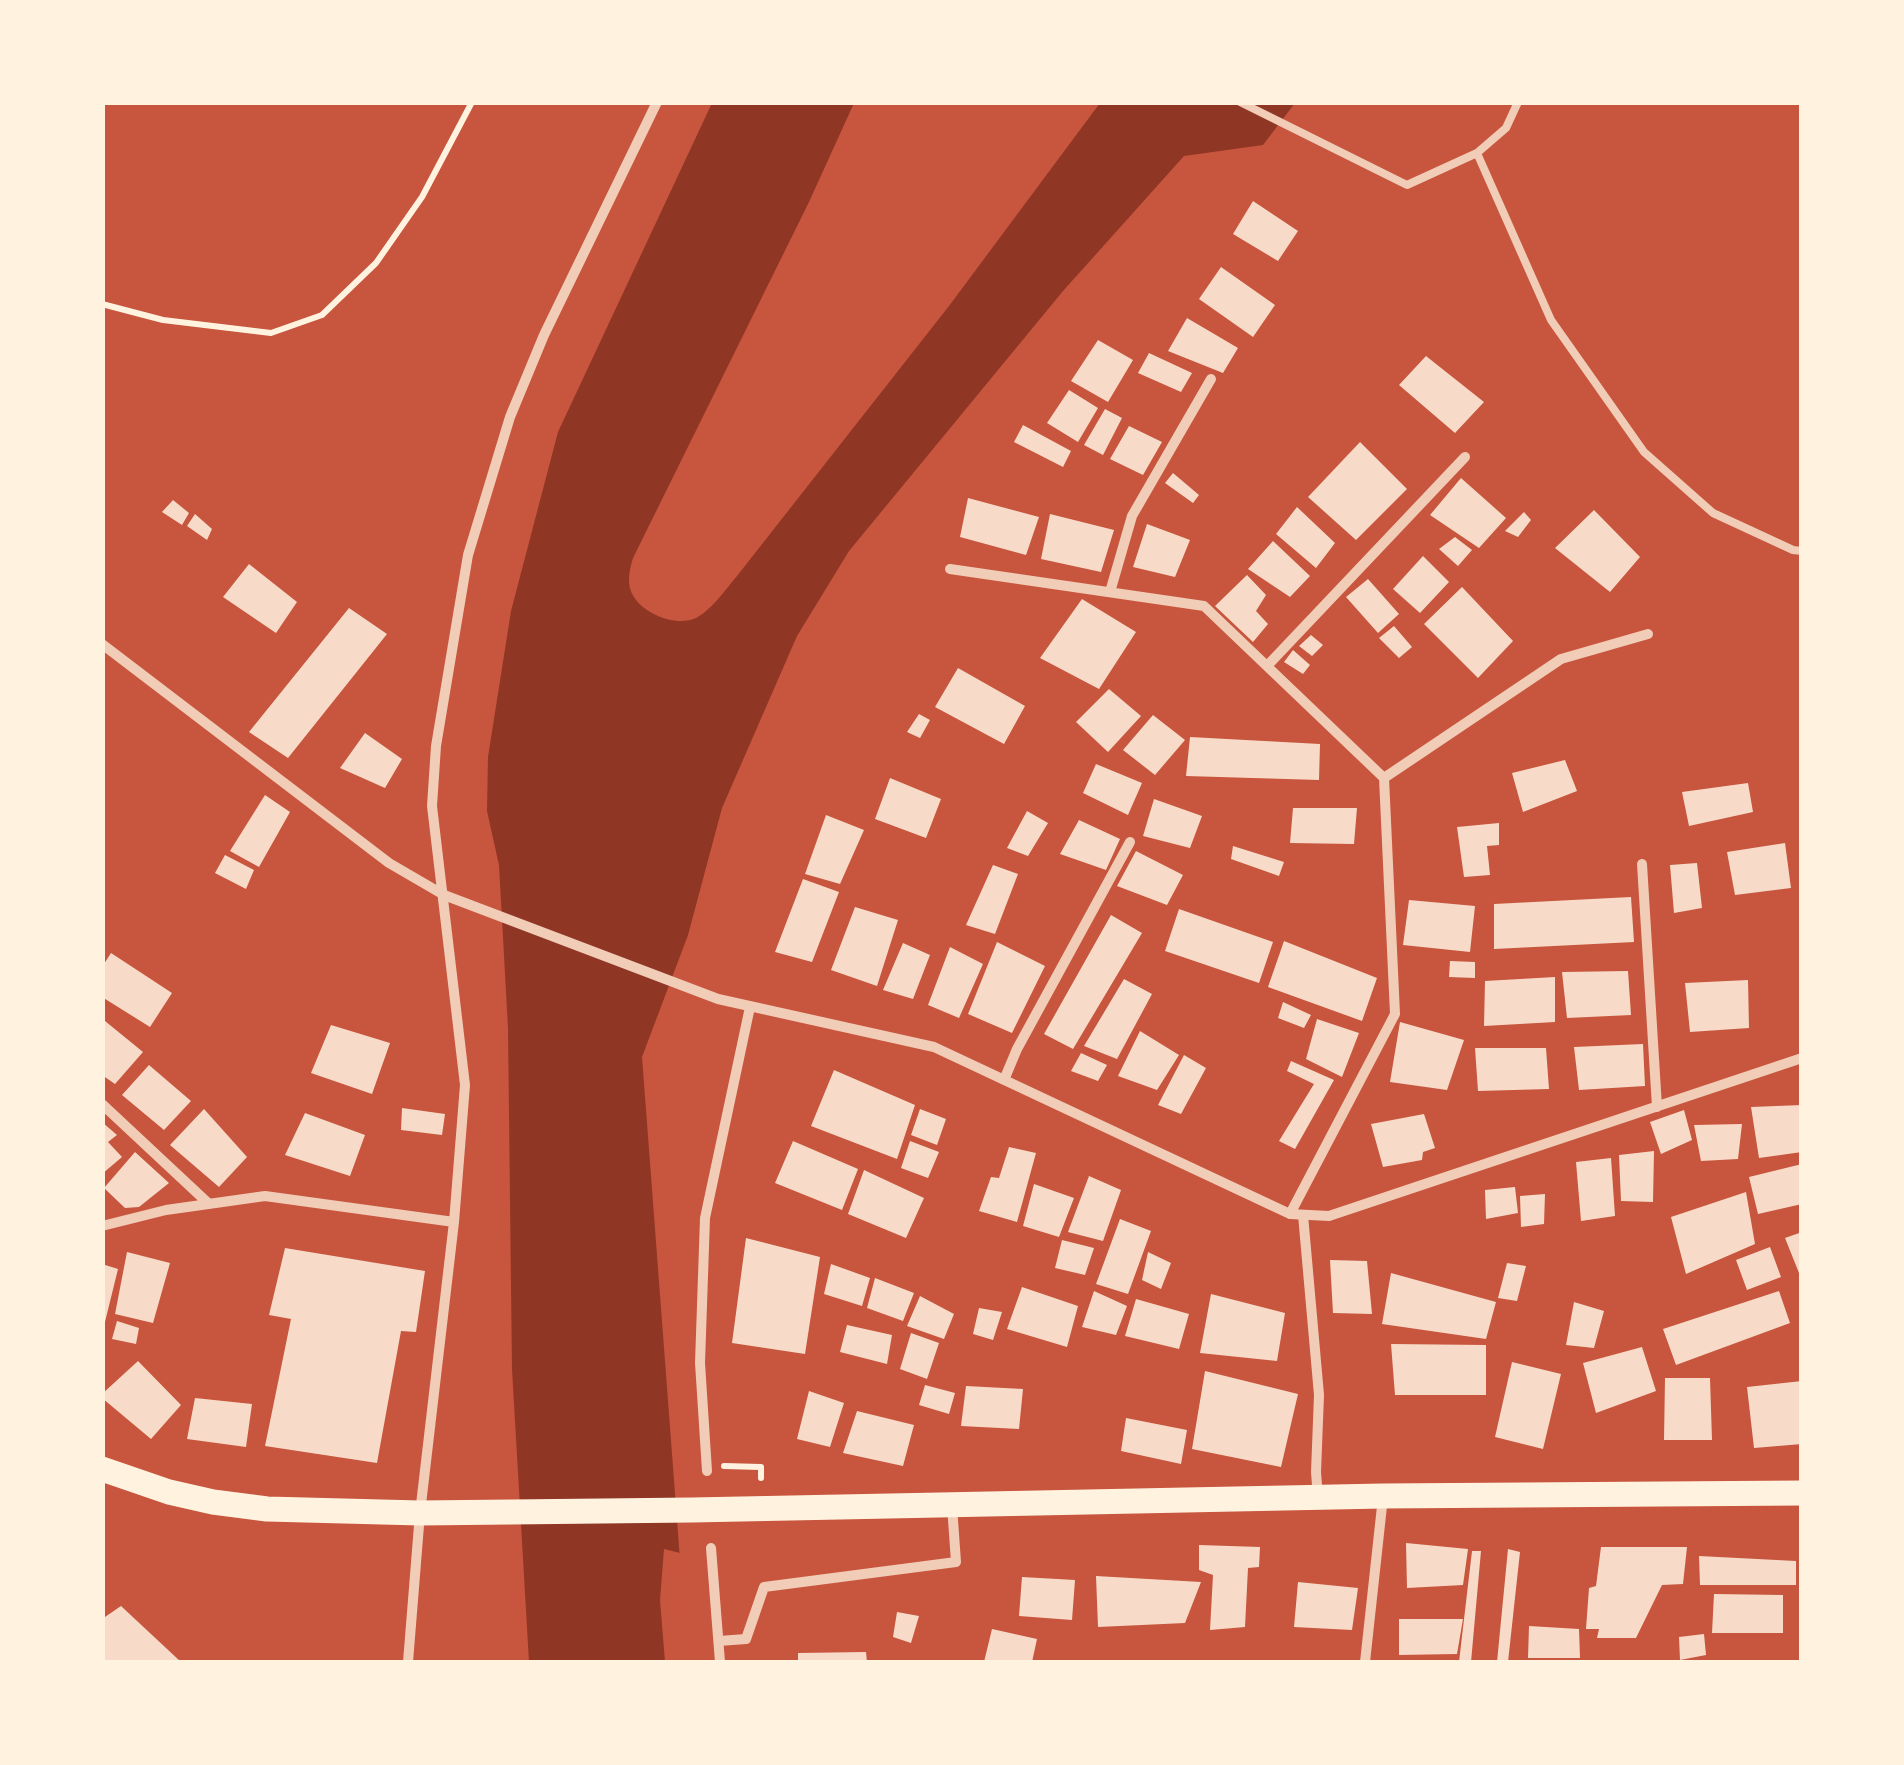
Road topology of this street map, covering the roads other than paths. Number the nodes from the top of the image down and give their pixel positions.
1 (657, 102) edge
2 (1240, 102) edge
3 (1518, 102) edge
4 (1476, 153) junction
5 (1211, 378) dead end
6 (1465, 457) dead end
7 (1802, 551) edge
8 (950, 569) dead end
9 (1110, 592) junction
10 (1648, 634) dead end
11 (102, 644) edge
12 (1267, 666) junction
13 (1384, 778) junction
14 (1130, 842) dead end
15 (1642, 864) dead end
16 (444, 896) junction
17 (750, 1008) junction
18 (1802, 1058) edge
19 (1004, 1080) junction
20 (102, 1104) edge
21 (1657, 1106) junction
22 (209, 1204) junction
23 (1290, 1214) junction
24 (1303, 1215) junction
25 (454, 1222) junction
26 (102, 1226) edge
27 (102, 1469) edge
28 (707, 1471) dead end
29 (1802, 1493) edge
30 (1383, 1496) junction
31 (1318, 1498) junction
32 (952, 1505) junction
33 (420, 1513) junction
34 (711, 1548) dead end
35 (719, 1641) junction
36 (408, 1662) edge
37 (720, 1662) edge
38 (1365, 1662) edge

1 - 16 street
2 - 4 lane
3 - 4 lane
4 - 7 lane
5 - 9 street
6 - 12 street
8 - 9 street
9 - 12 street
10 - 13 street
11 - 16 street
12 - 13 street
13 - 23 street
14 - 19 street
15 - 21 street
16 - 17 street
16 - 25 street
17 - 19 street
17 - 28 street
18 - 21 street
19 - 23 street
20 - 22 street
21 - 24 street
22 - 25 street
22 - 26 street
23 - 24 street
24 - 31 street
25 - 33 street
27 - 33 main road
29 - 30 main road
30 - 31 main road
30 - 38 street
31 - 32 main road
32 - 33 main road
32 - 35 street
33 - 36 street
34 - 35 street
35 - 37 street

